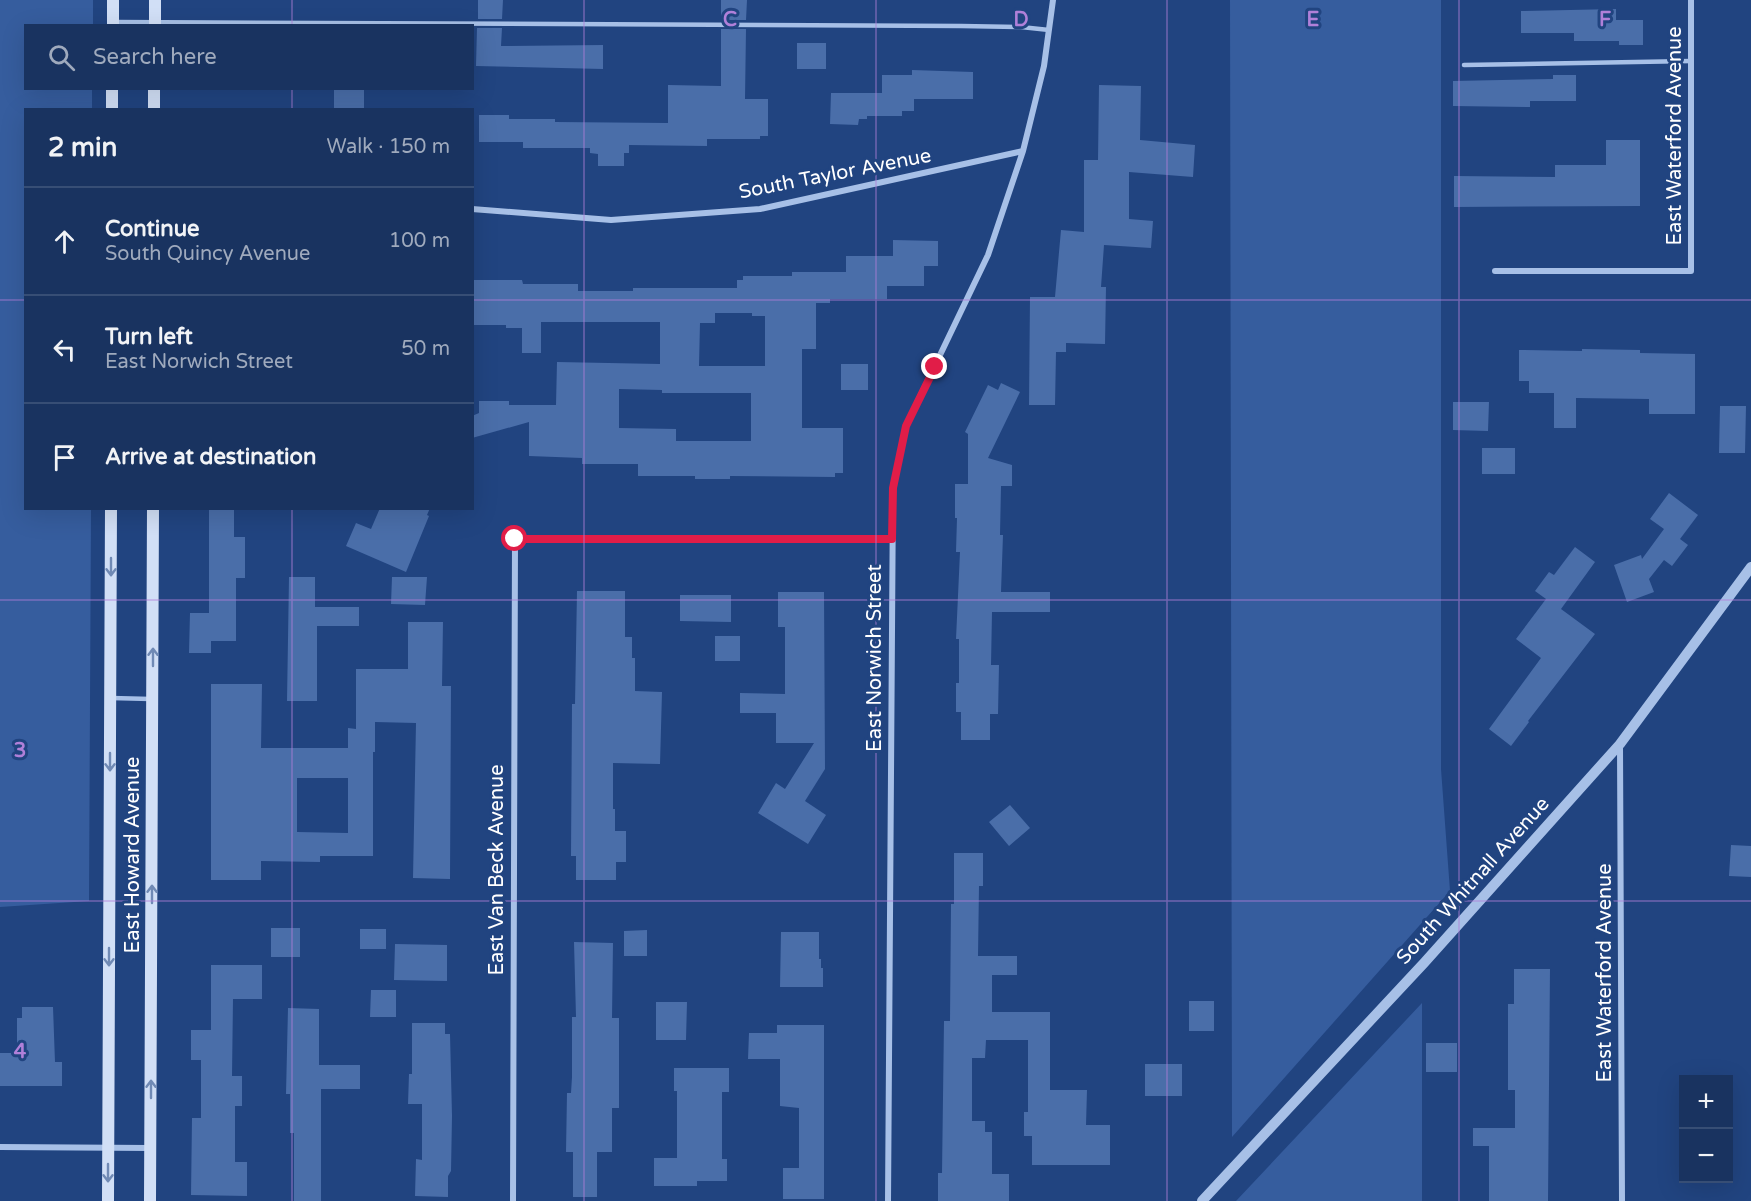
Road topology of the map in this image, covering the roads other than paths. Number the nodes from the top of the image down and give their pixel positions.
1 (113, 0) edge
2 (155, 0) edge
3 (1053, 0) edge
4 (1691, 0) edge
5 (112, 24) edge
6 (155, 24) edge
7 (474, 25) edge
8 (1049, 30) junction
9 (1691, 61) junction
10 (1464, 65) dead end
11 (112, 90) edge
12 (154, 90) edge
13 (112, 108) edge
14 (154, 108) edge
15 (1023, 151) junction
16 (474, 209) edge
17 (1495, 271) dead end
18 (111, 510) edge
19 (153, 510) edge
20 (892, 539) junction
21 (1751, 567) edge
22 (110, 698) junction
23 (153, 699) junction
24 (1620, 744) junction
25 (108, 1147) junction
26 (0, 1148) edge
27 (150, 1148) junction
28 (108, 1201) edge
29 (150, 1201) edge
30 (513, 1201) edge
31 (888, 1201) edge
32 (1202, 1201) edge
33 (1622, 1201) edge

1 - 5 main road
2 - 6 main road
3 - 8 street, East Norwich Street
4 - 9 street, East Waterford Avenue
5 - 6 lane
7 - 8 lane
8 - 15 street, East Norwich Street
9 - 10 lane
9 - 17 street, East Waterford Avenue
11 - 13 main road
12 - 14 main road
15 - 16 street, South Taylor Avenue
15 - 20 street, East Norwich Street
18 -> 22 main road, East Howard Avenue
23 -> 19 main road, East Howard Avenue
20 - 30 street, East Van Beck Avenue
20 - 31 street, East Norwich Street
21 - 24 street, South Whitnall Avenue
22 - 23 lane
22 -> 25 main road, East Howard Avenue
27 -> 23 main road, East Howard Avenue
24 - 32 street, South Whitnall Avenue
24 - 33 street, East Waterford Avenue
25 - 26 street
25 - 27 street
25 -> 28 main road, East Howard Avenue
27 - 29 main road, East Howard Avenue

